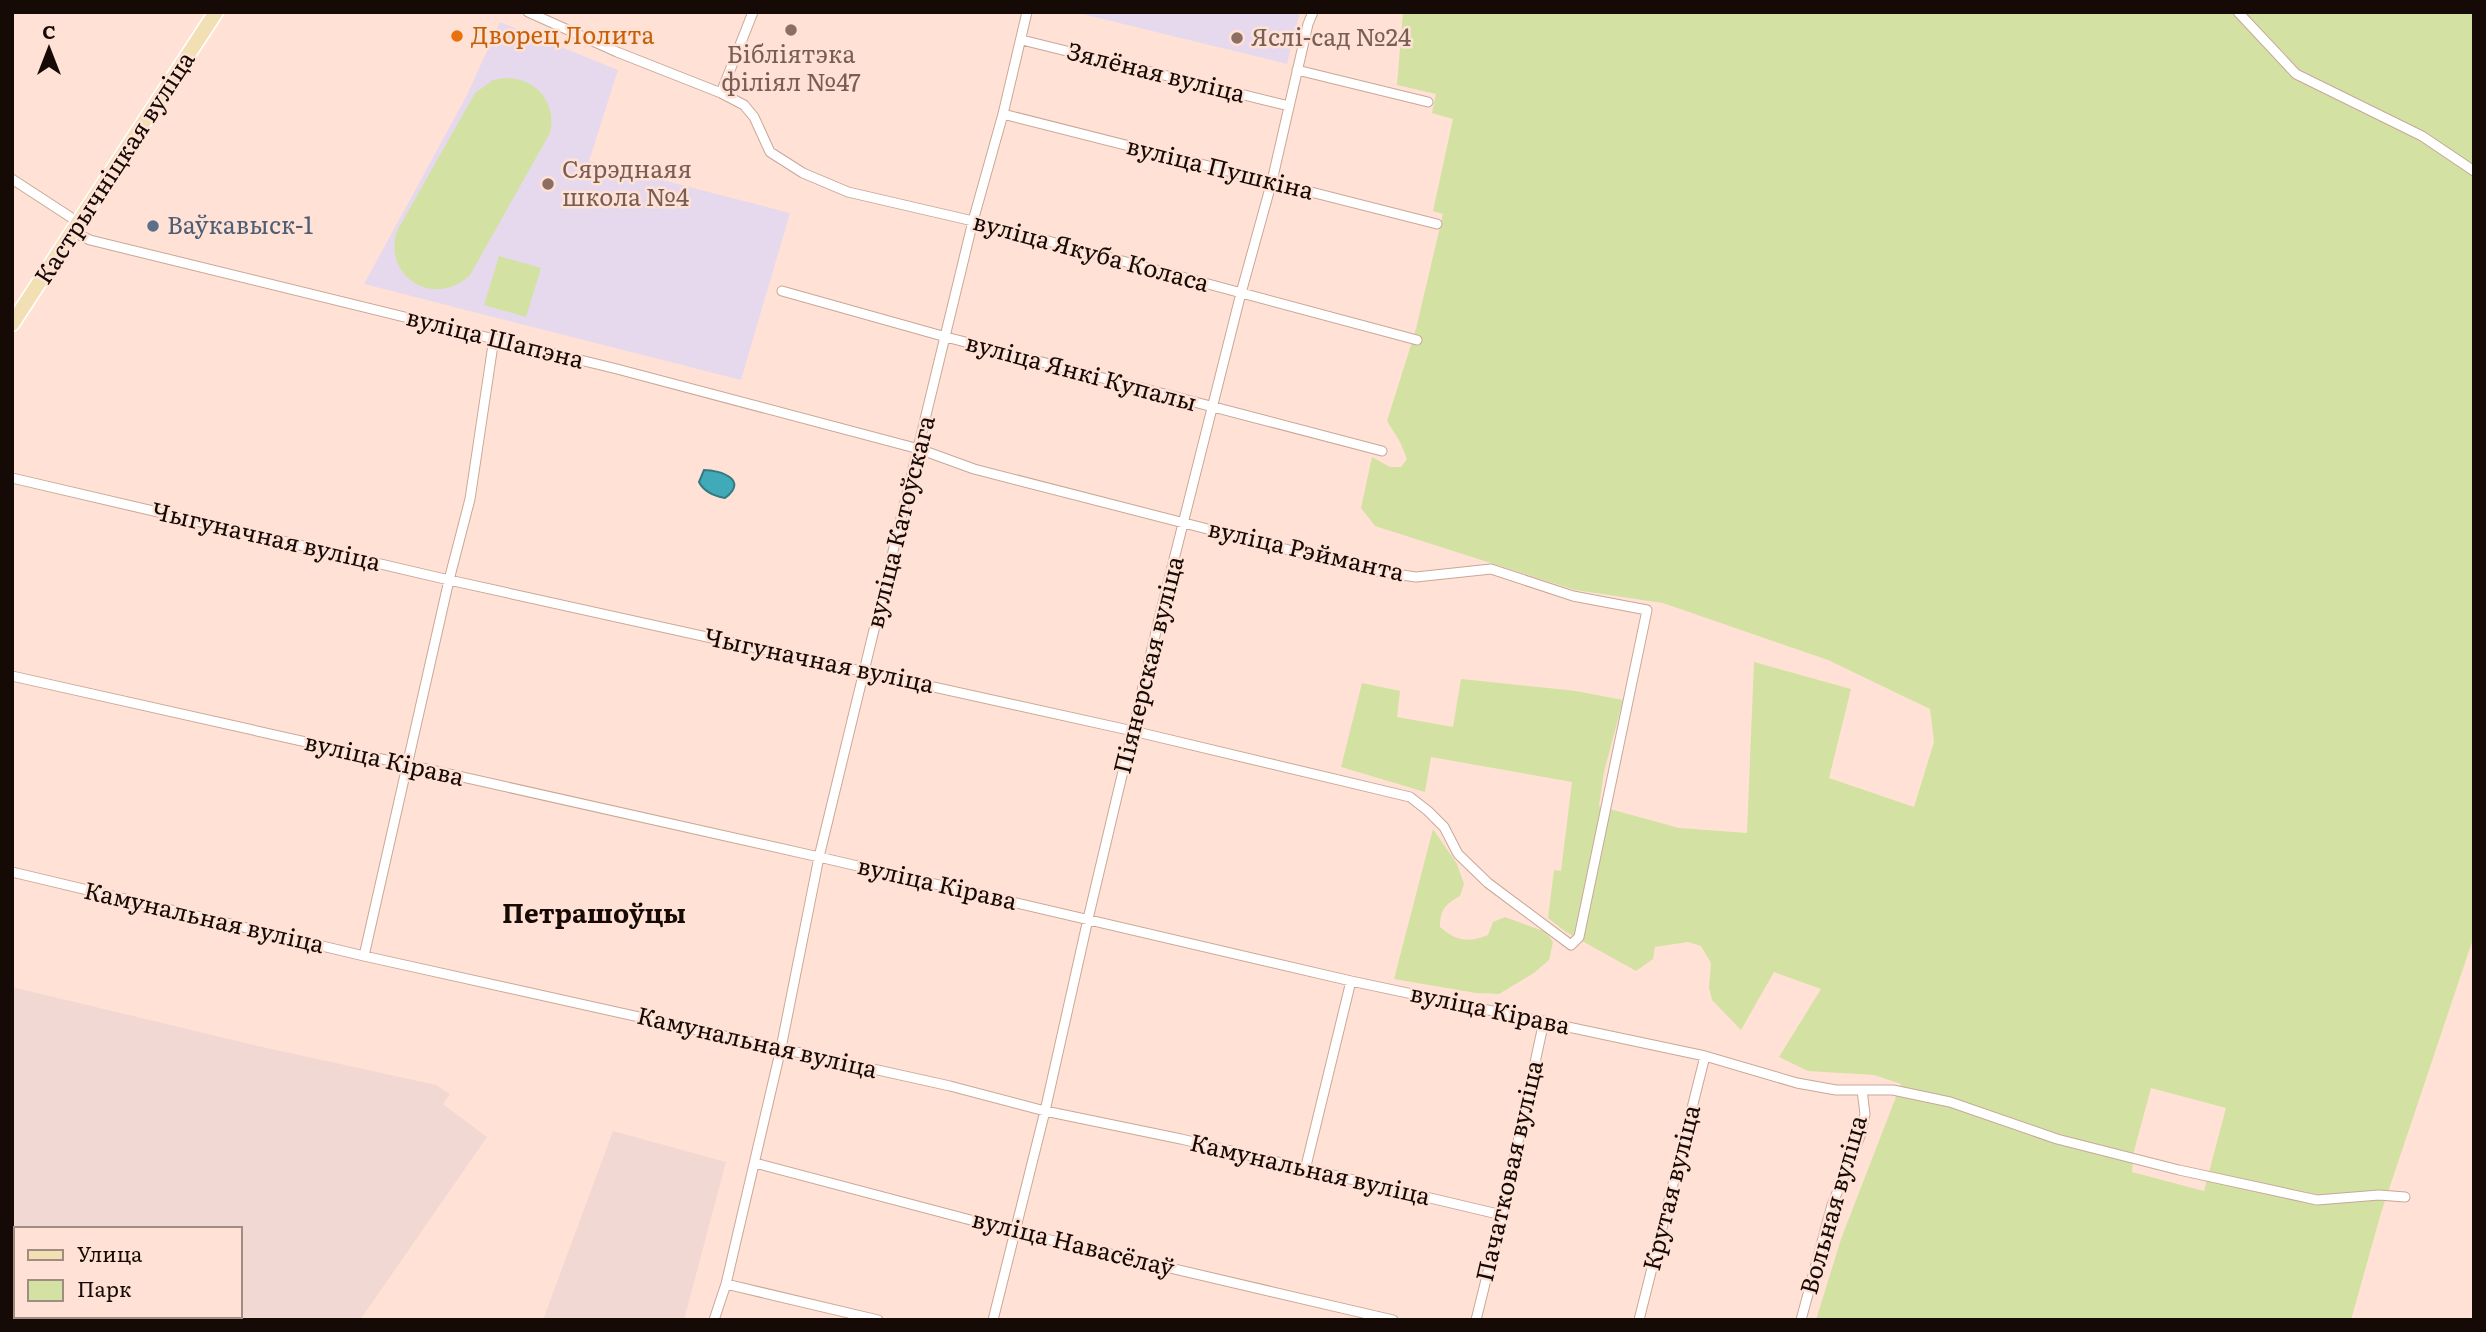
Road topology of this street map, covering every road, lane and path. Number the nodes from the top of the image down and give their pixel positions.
1 (216, 12) edge
2 (528, 12) edge
3 (753, 12) edge
4 (1027, 12) edge
5 (1313, 12) edge
6 (2238, 12) edge
7 (1022, 40) junction
8 (1297, 70) junction
9 (721, 93) junction
10 (1428, 102) dead end
11 (1289, 106) junction
12 (1003, 114) junction
13 (2474, 171) edge
14 (12, 178) edge
15 (1272, 181) junction
16 (973, 221) junction
17 (1437, 224) dead end
18 (75, 227) junction
19 (782, 290) dead end
20 (1241, 293) junction
21 (12, 324) edge
22 (946, 337) junction
23 (494, 338) junction
24 (1417, 341) dead end
25 (1212, 408) junction
26 (919, 449) junction
27 (1382, 451) dead end
28 (12, 478) edge
29 (1184, 522) junction
30 (449, 580) junction
31 (866, 672) junction
32 (12, 676) edge
33 (1133, 731) junction
34 (408, 765) junction
35 (819, 857) junction
36 (12, 872) edge
37 (1088, 919) junction
38 (1571, 945) joint
39 (364, 956) junction
40 (1351, 981) junction
41 (1544, 1021) junction
42 (781, 1048) junction
43 (1705, 1056) junction
44 (1862, 1090) junction
45 (1045, 1111) junction
46 (755, 1163) junction
47 (1305, 1170) junction
48 (2404, 1197) dead end
49 (1502, 1215) junction
50 (1016, 1232) junction
51 (726, 1284) junction
52 (714, 1320) edge
53 (878, 1320) edge
54 (993, 1320) edge
55 (1393, 1320) edge
56 (1476, 1320) edge
57 (1639, 1320) edge
58 (1801, 1320) edge

1 - 18 main road, Кастрычніцкая вуліца
2 - 9 street
3 - 9 street
4 - 7 street, вуліца Катоўскага
5 - 8 street, Піянерская вуліца
6 - 13 street
7 - 11 street, Зялёная вуліца
7 - 12 street, вуліца Катоўскага
8 - 10 street
8 - 11 street, Піянерская вуліца
9 - 16 street, вуліца Якуба Коласа
11 - 15 street, Піянерская вуліца
12 - 15 street, вуліца Пушкіна
12 - 16 street, вуліца Катоўскага
14 - 18 street, вуліца Шапэна
15 - 17 street, вуліца Пушкіна
15 - 20 street, Піянерская вуліца
16 - 20 street, вуліца Якуба Коласа
16 - 22 street, вуліца Катоўскага
18 - 21 main road, Кастрычніцкая вуліца
18 - 23 street, вуліца Шапэна
19 - 22 street, вуліца Янкі Купалы
20 - 24 street, вуліца Якуба Коласа
20 - 25 street, Піянерская вуліца
22 - 25 street, вуліца Янкі Купалы
22 - 26 street, вуліца Катоўскага
23 - 26 street, вуліца Шапэна
23 - 30 street
25 - 27 street, вуліца Янкі Купалы
25 - 29 street, Піянерская вуліца
26 - 29 street, вуліца Рэйманта
26 - 31 street, вуліца Катоўскага
28 - 30 street, Чыгуначная вуліца
29 - 33 street, Піянерская вуліца
29 - 38 street, вуліца Рэйманта
30 - 31 street, Чыгуначная вуліца
30 - 34 street
31 - 33 street, Чыгуначная вуліца
31 - 35 street, вуліца Катоўскага
32 - 34 street, вуліца Кірава
33 - 37 street, Піянерская вуліца
33 - 38 street, Чыгуначная вуліца
34 - 35 street, вуліца Кірава
34 - 39 street
35 - 37 street, вуліца Кірава
35 - 42 street, вуліца Катоўскага
36 - 39 street, Камунальная вуліца
37 - 40 street, вуліца Кірава
37 - 45 street, Піянерская вуліца
39 - 42 street, Камунальная вуліца
40 - 41 street, вуліца Кірава
40 - 47 street
41 - 43 street, вуліца Кірава
41 - 49 street, Пачатковая вуліца
42 - 45 street, Камунальная вуліца
42 - 46 street, вуліца Катоўскага
43 - 44 street, вуліца Кірава
43 - 57 street, Крутая вуліца
44 - 48 street, вуліца Кірава
44 - 58 street, Вольная вуліца
45 - 47 street, Камунальная вуліца
45 - 50 street, Піянерская вуліца
46 - 50 street, вуліца Навасёлаў
46 - 51 street, вуліца Катоўскага
47 - 49 street, Камунальная вуліца
49 - 56 street, Пачатковая вуліца
50 - 54 street, Піянерская вуліца
50 - 55 street, вуліца Навасёлаў
51 - 52 street, вуліца Катоўскага
51 - 53 street

